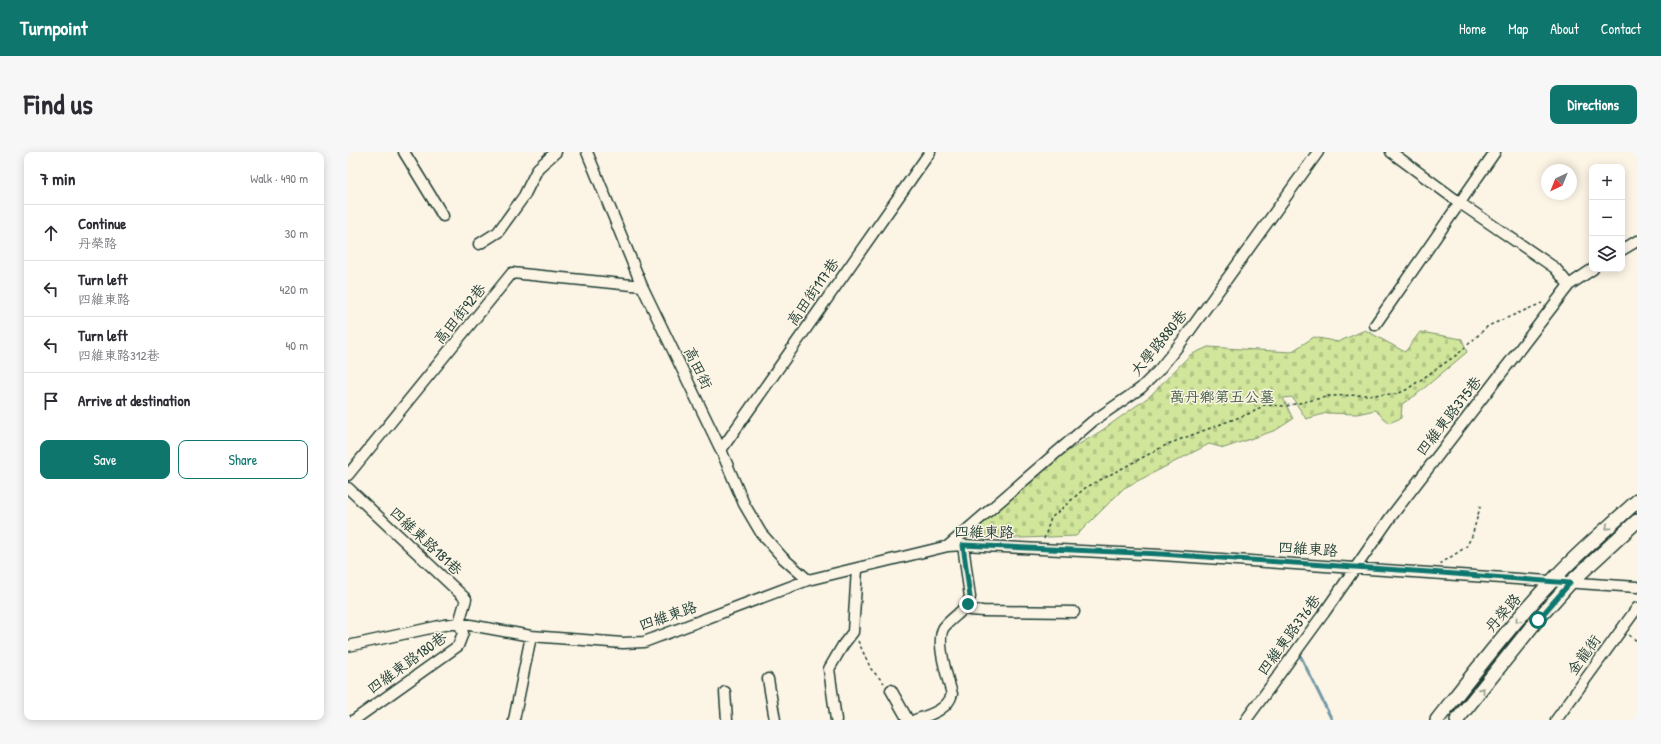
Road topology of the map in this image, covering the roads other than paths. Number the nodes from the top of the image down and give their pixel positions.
1 (404, 152) edge
2 (556, 152) edge
3 (586, 152) edge
4 (930, 152) edge
5 (1318, 152) edge
6 (1391, 152) edge
7 (1496, 152) edge
8 (1460, 203) junction
9 (443, 216) dead end
10 (1637, 241) edge
11 (479, 244) dead end
12 (1625, 248) edge
13 (1589, 272) edge
14 (1569, 285) junction
15 (642, 286) junction
16 (1375, 324) dead end
17 (721, 450) junction
18 (348, 475) edge
19 (348, 488) edge
20 (1637, 501) edge
21 (1637, 521) edge
22 (963, 545) junction
23 (948, 546) junction
24 (1355, 567) junction
25 (857, 569) junction
26 (808, 580) junction
27 (1550, 582) junction
28 (1570, 583) junction
29 (1637, 587) edge
30 (965, 607) junction
31 (1637, 608) edge
32 (1074, 612) dead end
33 (458, 623) junction
34 (531, 636) junction
35 (348, 646) edge
36 (768, 679) dead end
37 (891, 690) road end
38 (725, 692) dead end
39 (354, 720) edge
40 (514, 720) edge
41 (727, 720) edge
42 (775, 720) edge
43 (836, 720) edge
44 (908, 720) edge
45 (917, 720) edge
46 (1246, 720) edge
47 (1437, 720) edge
48 (1457, 720) edge
49 (1556, 720) edge

1 - 9 street
2 - 11 street
3 - 15 street, 高田街
4 - 17 street, 高田街117巷
5 - 23 street, 大學路880巷
6 - 8 street
7 - 8 street
8 - 14 street
8 - 16 street
10 - 12 street
13 - 14 street, 四維東路375巷
14 - 24 street, 四維東路375巷
15 - 17 street, 高田街
15 - 18 street, 高田街92巷
17 - 26 street, 高田街
19 - 33 street, 四維東路181巷
20 -> 27 main road, 丹榮路
21 - 28 main road, 丹榮路
22 - 23 street, 四維東路
22 - 24 street, 四維東路
22 - 30 street
23 - 25 street, 四維東路
24 - 27 street, 四維東路
24 - 46 street, 四維東路376巷
25 - 26 street, 四維東路
25 - 43 street
26 - 34 street, 四維東路
27 - 28 street, 四維東路
27 -> 47 main road, 丹榮路
28 - 29 street, 四維東路
48 -> 28 main road, 丹榮路
30 - 32 street
30 - 45 street
31 - 49 street, 金龍街
33 - 34 street, 四維東路
33 - 35 street, 四維東路
33 - 39 street, 四維東路180巷
34 - 40 street
36 - 42 street
37 - 44 street
38 - 41 street

